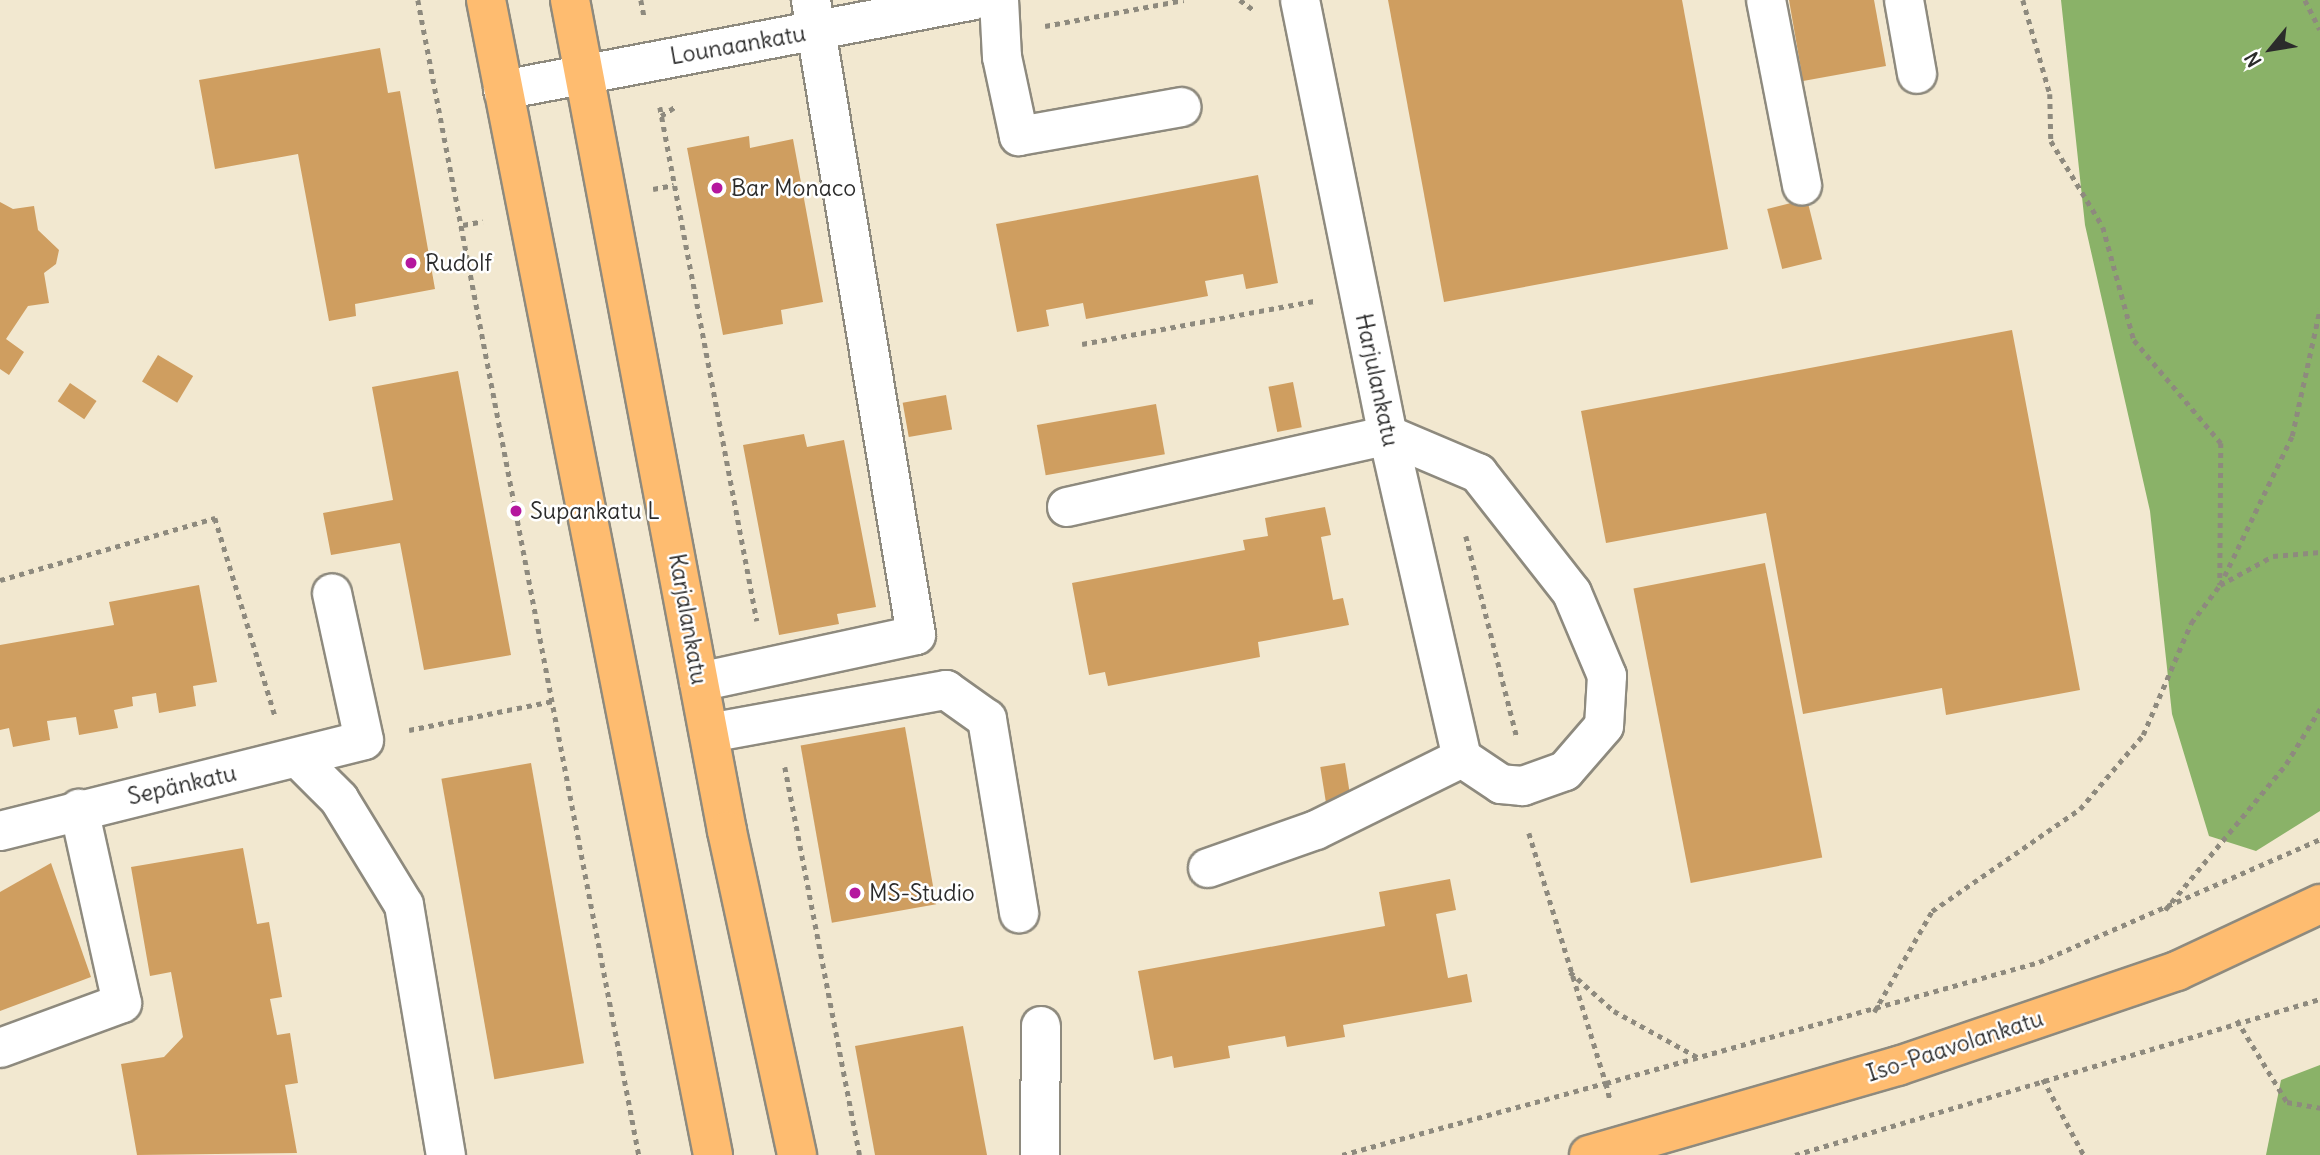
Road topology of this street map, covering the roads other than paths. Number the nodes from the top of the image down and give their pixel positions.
1 (486, 0) edge
2 (570, 0) edge
3 (973, 0) edge
4 (999, 0) edge
5 (1300, 0) edge
6 (1766, 0) edge
7 (1904, 0) edge
8 (814, 15) edge
9 (587, 73) junction
10 (1917, 74) dead end
11 (503, 90) junction
12 (1181, 107) dead end
13 (1802, 186) dead end
14 (1388, 435) junction
15 (1068, 507) dead end
16 (332, 593) dead end
17 (699, 682) junction
18 (709, 733) junction
19 (1462, 758) junction
20 (299, 759) junction
21 (79, 809) junction
22 (0, 831) edge
23 (1208, 868) dead end
24 (2317, 904) edge
25 (1019, 913) dead end
26 (1041, 1026) dead end
27 (0, 1048) edge
28 (446, 1155) edge
29 (713, 1155) edge
30 (797, 1155) edge
31 (1040, 1155) edge
32 (1590, 1155) edge

1 - 11 main road
2 - 9 main road, Karjalankatu
3 - 8 street, Lounaankatu
4 - 12 street
5 - 14 street, Harjulankatu
6 - 13 street
7 - 10 street
8 - 9 street, Lounaankatu
8 - 17 street
9 - 11 street, Lounaankatu
9 - 17 main road, Karjalankatu
11 - 29 main road
14 - 15 street
14 - 19 street, Harjulankatu
14 - 19 street
16 - 20 street, Sepänkatu
17 - 18 main road, Karjalankatu
18 - 25 street
18 - 30 main road, Karjalankatu
19 - 23 street
20 - 21 street, Sepänkatu
20 - 28 street
21 - 22 street, Sepänkatu
21 - 27 street
24 - 32 main road, Iso-Paavolankatu
26 - 31 street

